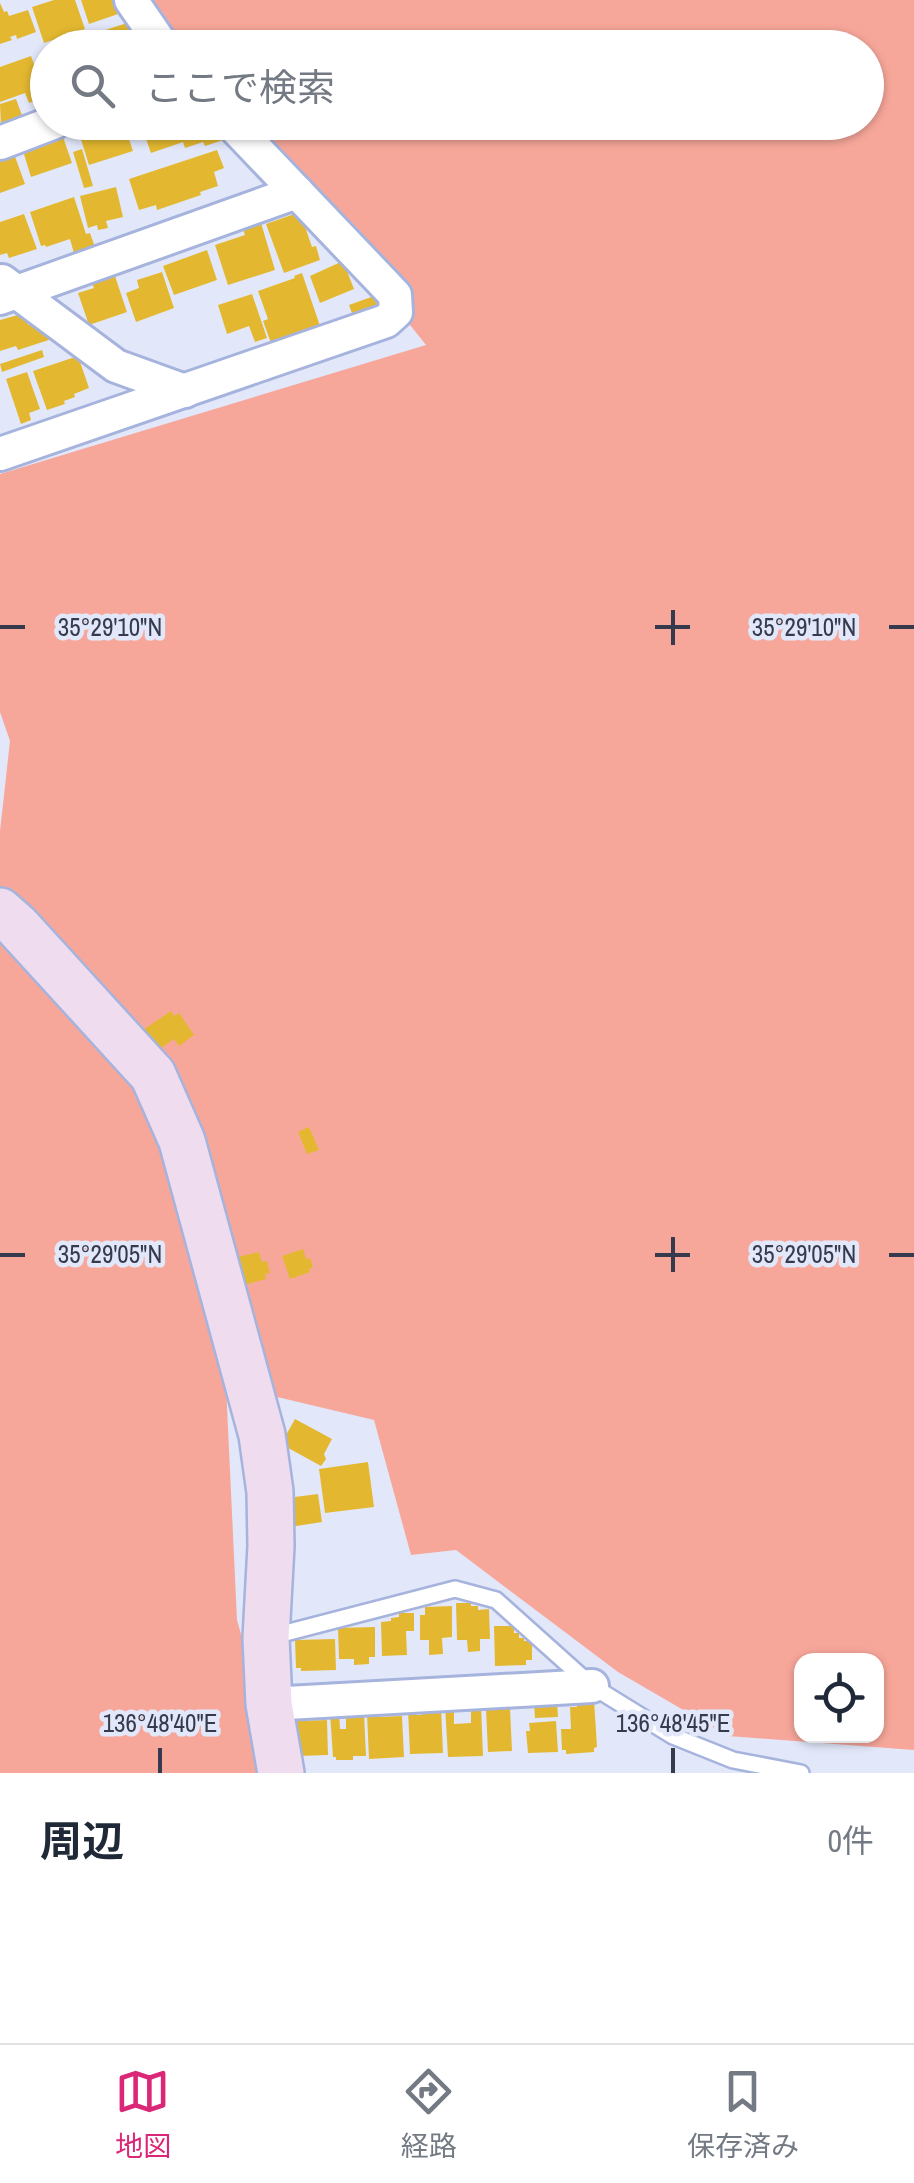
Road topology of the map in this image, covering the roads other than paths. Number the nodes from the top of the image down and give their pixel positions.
1 (131, 0) edge
2 (152, 30) edge
3 (30, 132) edge
4 (247, 140) edge
5 (0, 143) edge
6 (297, 192) junction
7 (5, 290) edge
8 (185, 391) junction
9 (0, 454) edge
10 (0, 911) edge
11 (266, 1638) junction
12 (592, 1686) junction
13 (269, 1704) junction
14 (282, 1773) edge
15 (801, 1773) edge

1 - 2 street
3 - 5 street
4 - 6 street
6 - 7 street
6 - 8 street
7 - 8 street
8 - 9 street
10 - 11 street
11 - 12 lane
11 - 13 street
12 - 13 street
12 - 15 lane
13 - 14 street

